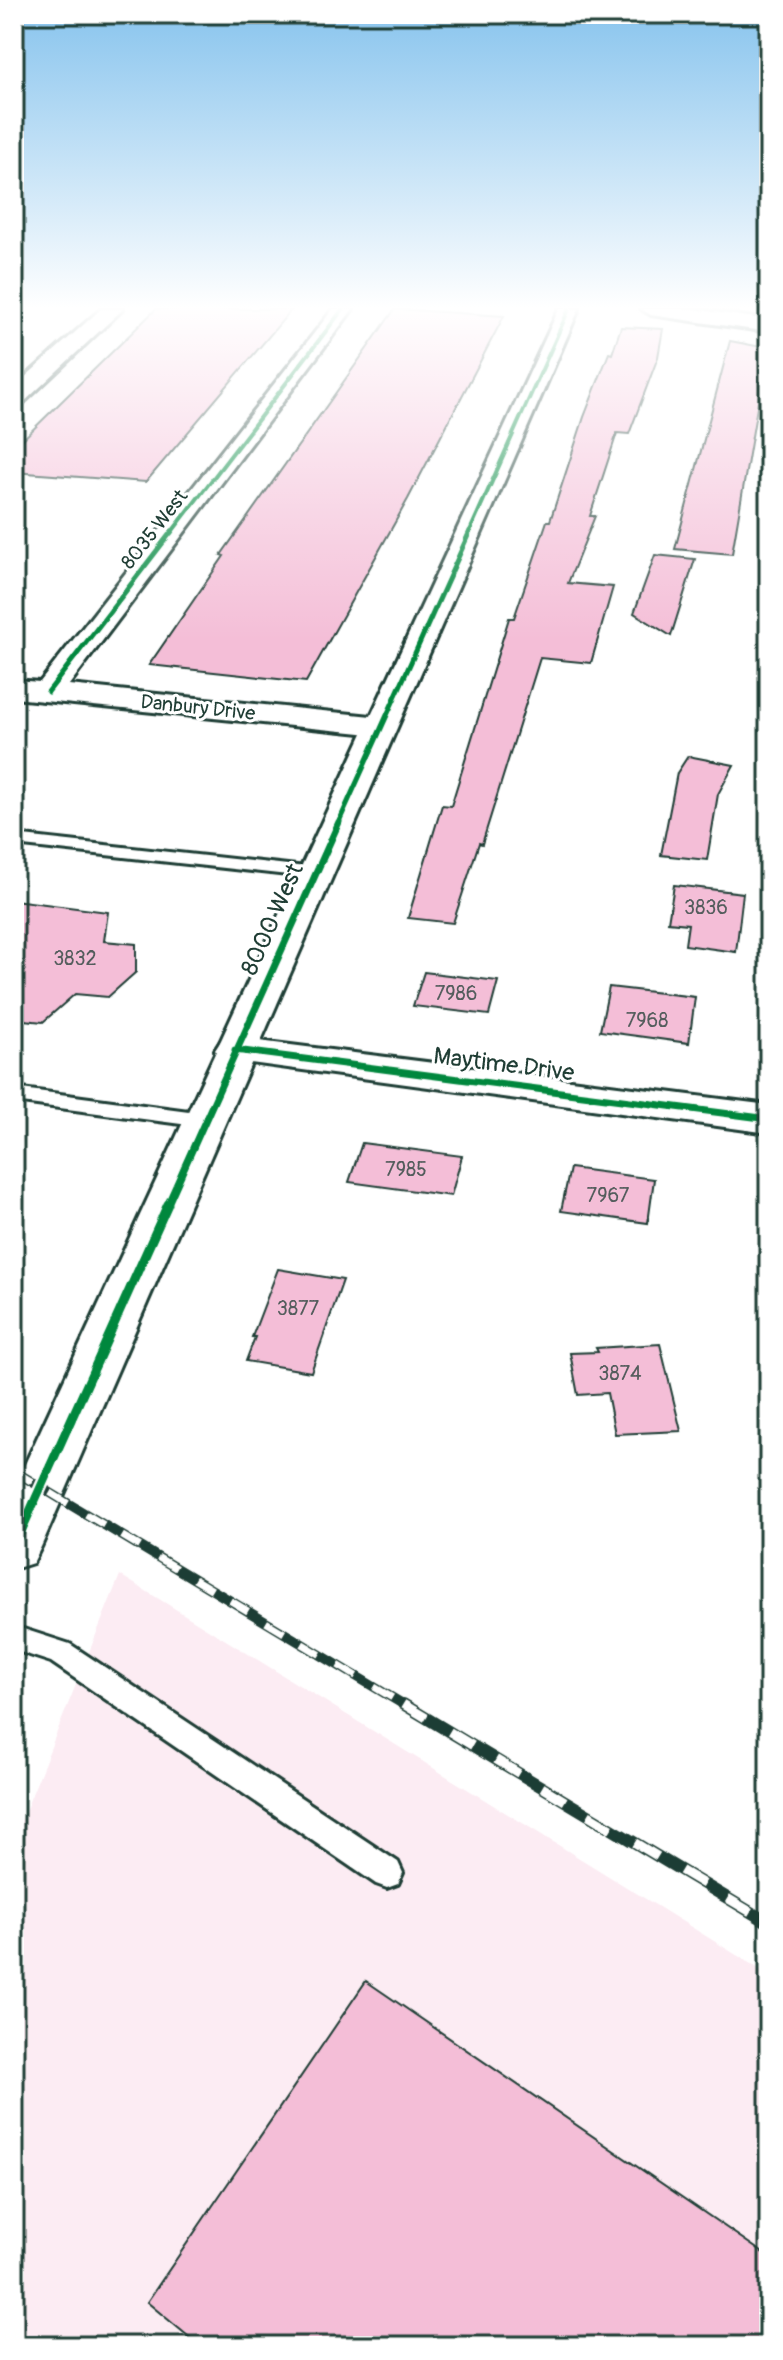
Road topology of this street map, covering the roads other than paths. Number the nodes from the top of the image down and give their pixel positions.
1 (258, 419) edge
2 (519, 419) edge
3 (14, 689) edge
4 (48, 692) junction
5 (381, 726) junction
6 (14, 840) edge
7 (315, 873) junction
8 (235, 1050) junction
9 (14, 1095) edge
10 (769, 1119) edge
11 (204, 1120) junction
12 (14, 1547) edge
13 (14, 1638) edge
14 (387, 1873) dead end

1 - 4 street, 8035 West
2 - 5 street, 8000 West
3 - 4 street, Danbury Drive
4 - 5 street, Danbury Drive
5 - 7 street, 8000 West
6 - 7 lane
7 - 8 street, 8000 West
8 - 10 street, Maytime Drive
8 - 11 street, 8000 West
9 - 11 lane
11 - 12 street, 8000 West
13 - 14 lane

